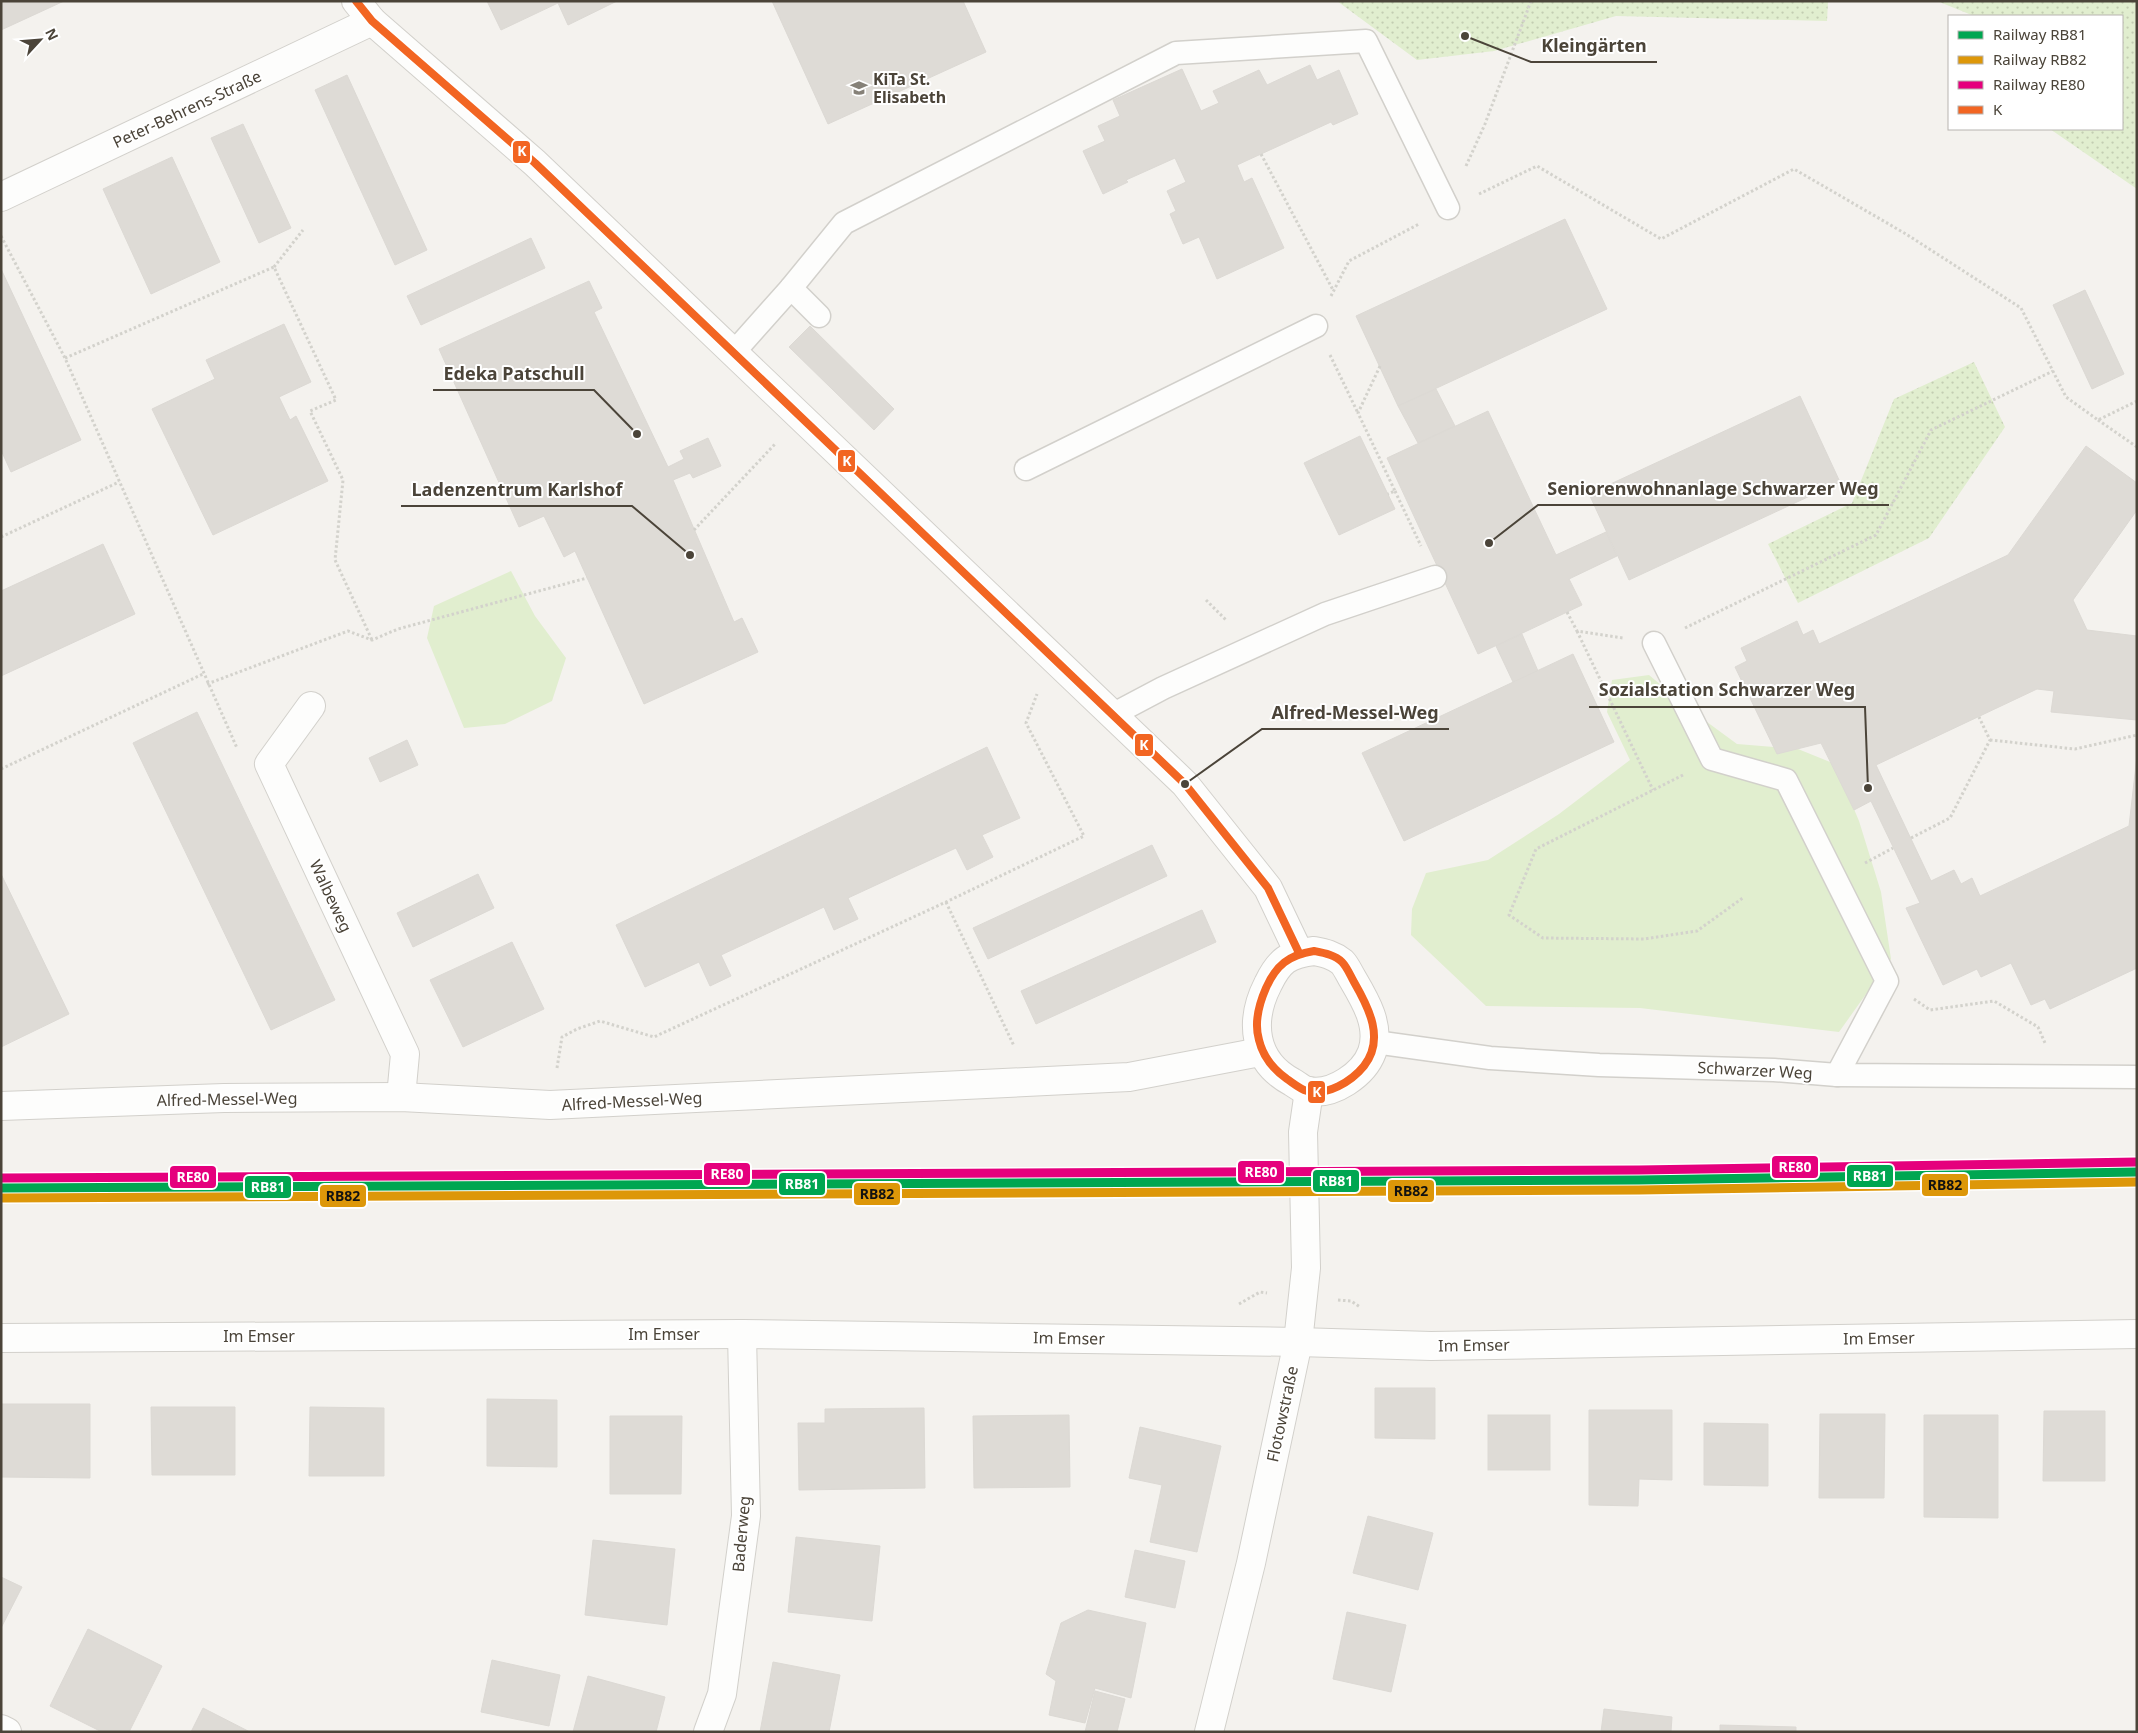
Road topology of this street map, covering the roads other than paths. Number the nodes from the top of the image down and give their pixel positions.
1 (364, 11) edge
2 (1, 197) edge
3 (1448, 208) road end
4 (791, 288) junction
5 (819, 316) dead end
6 (1316, 326) road end
7 (734, 352) junction
8 (1026, 469) dead end
9 (1435, 577) road end
10 (1654, 643) road end
11 (311, 706) dead end
12 (1112, 714) junction
13 (1299, 953) junction
14 (1375, 1042) junction
15 (1260, 1052) junction
16 (1836, 1075) junction
17 (2137, 1077) edge
18 (1309, 1091) junction
19 (401, 1097) junction
20 (1, 1106) edge
21 (742, 1334) junction
22 (2137, 1334) edge
23 (1, 1338) edge
24 (1298, 1342) junction
25 (1, 1729) edge
26 (7, 1732) edge
27 (708, 1732) edge
28 (1210, 1732) edge

1 - 2 street, Peter-Behrens-Straße
1 - 7 street
3 - 4 lane
4 - 5 lane
4 - 7 lane
6 - 8 lane
7 - 12 street
9 - 12 lane
10 - 16 lane
11 - 19 street, Walbeweg
12 - 13 street
13 - 14 street
13 - 15 street
14 - 16 lane, Schwarzer Weg
14 - 18 street
15 - 18 street
15 - 19 street, Alfred-Messel-Weg
16 - 17 lane, Schwarzer Weg
18 - 24 street, Flotowstraße
19 - 20 street, Alfred-Messel-Weg
21 - 23 street, Im Emser
21 - 24 street, Im Emser
21 - 27 street, Baderweg
22 - 24 street, Im Emser
24 - 28 street, Flotowstraße
25 - 26 street

